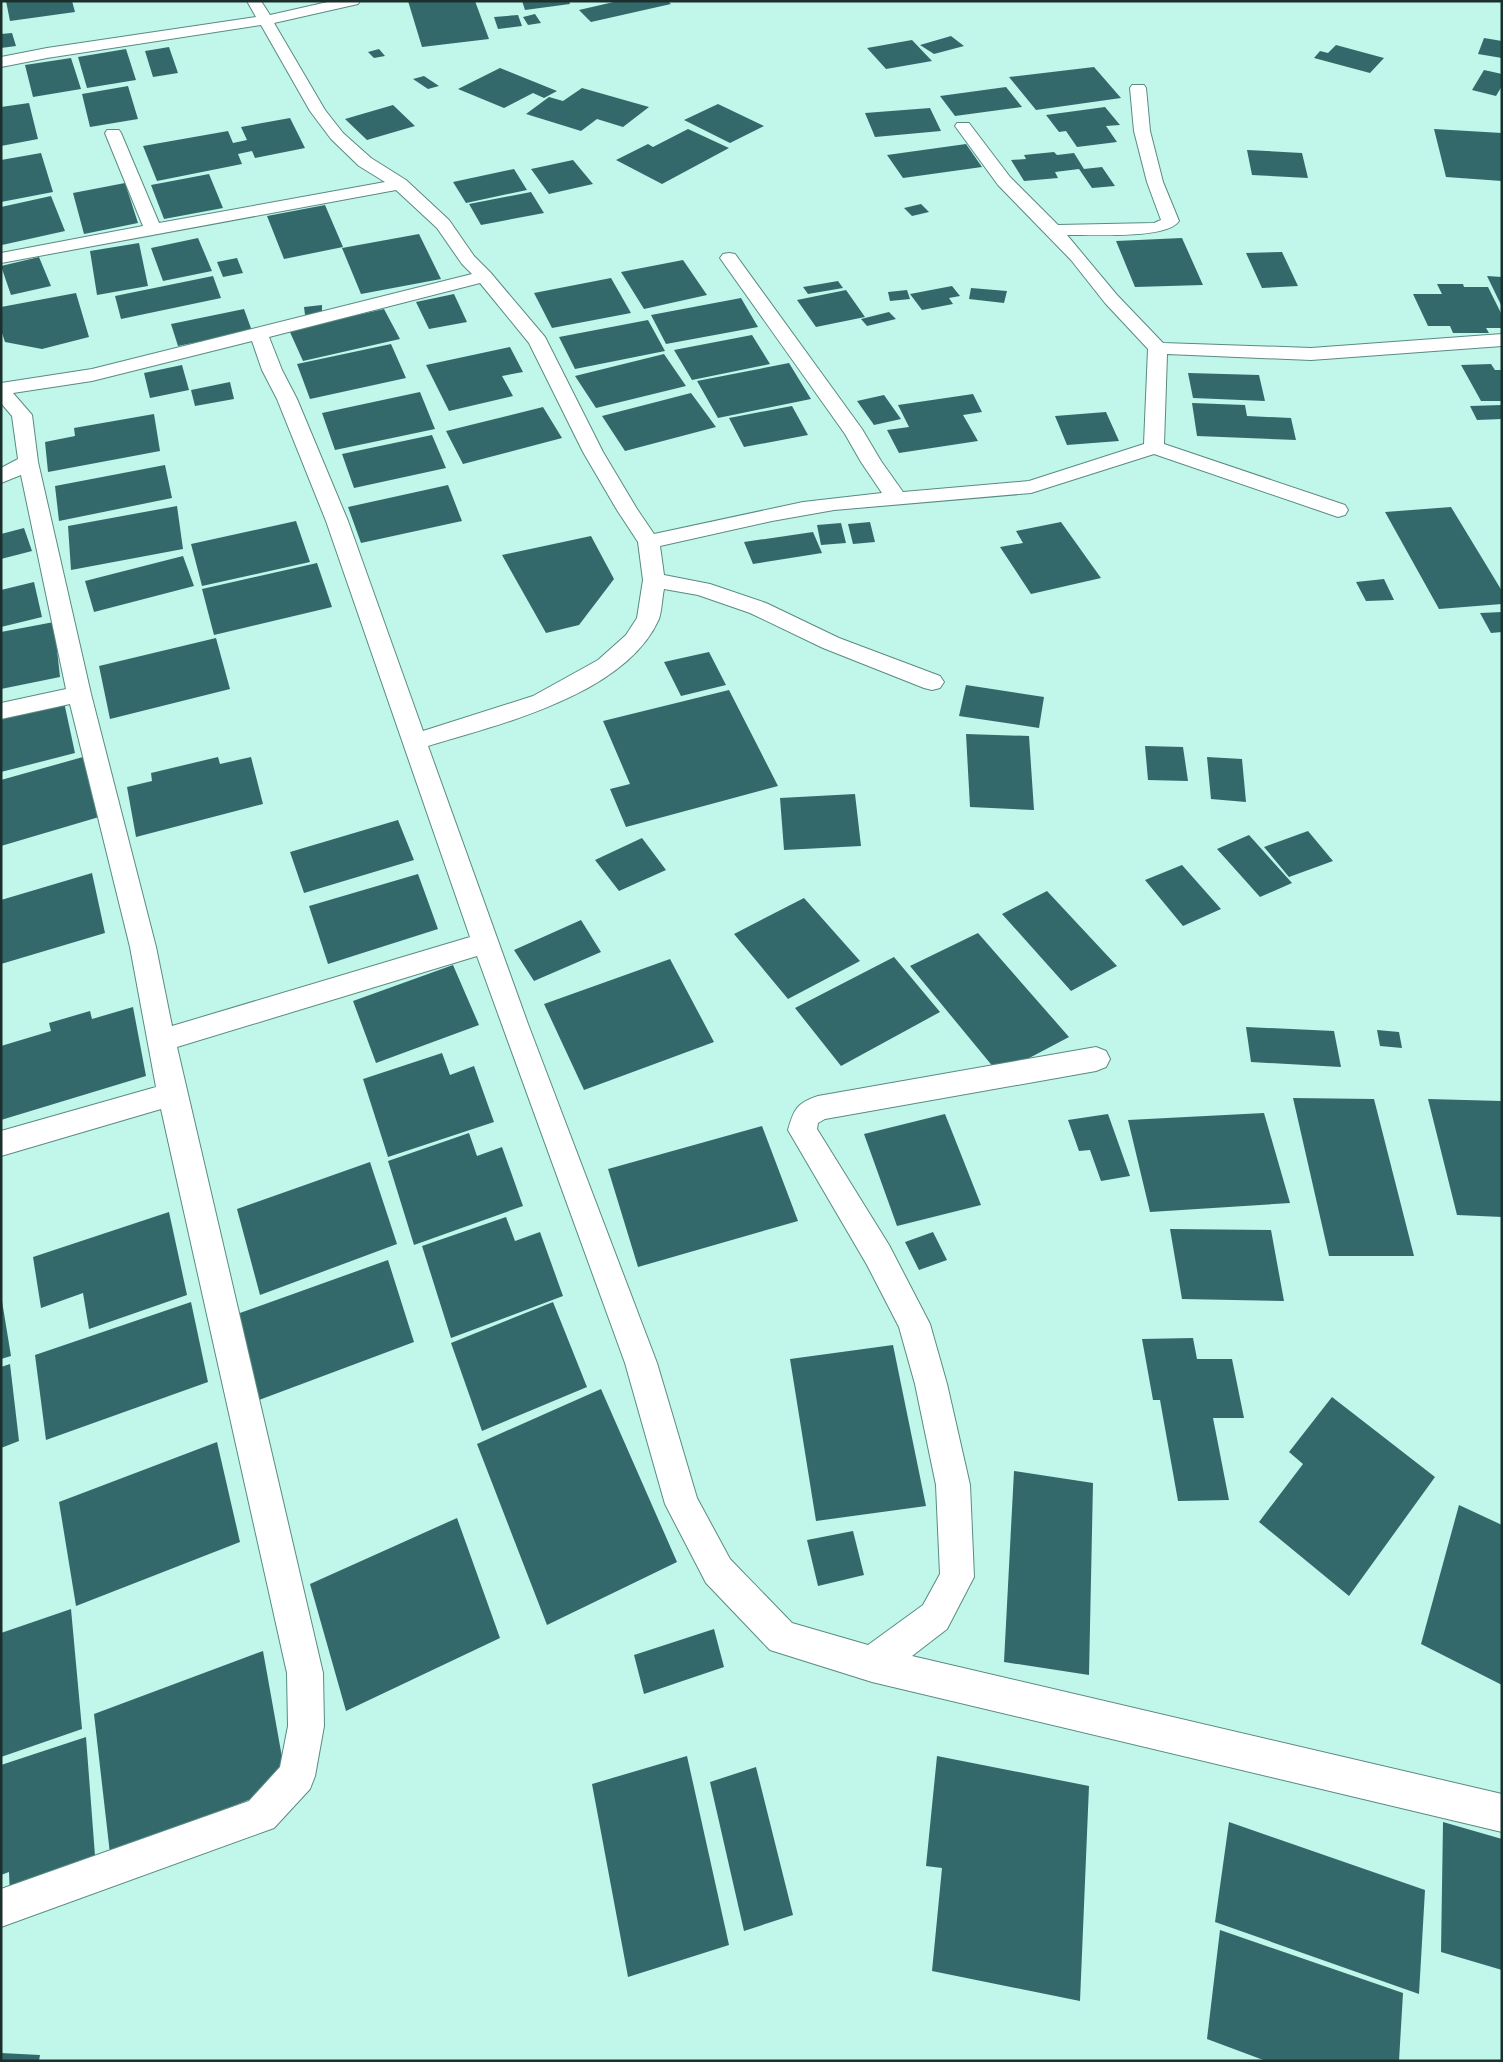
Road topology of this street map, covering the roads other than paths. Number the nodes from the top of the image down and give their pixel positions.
1 (254, 1) edge
2 (353, 1) edge
3 (266, 20) junction
4 (1, 62) edge
5 (1138, 88) dead end
6 (963, 126) dead end
7 (113, 133) dead end
8 (400, 184) junction
9 (153, 230) junction
10 (1053, 230) junction
11 (1, 258) edge
12 (729, 258) dead end
13 (484, 276) junction
14 (259, 334) junction
15 (1502, 340) edge
16 (1158, 348) junction
17 (1, 390) edge
18 (1154, 446) junction
19 (28, 462) junction
20 (1, 477) edge
21 (897, 499) junction
22 (1338, 510) dead end
23 (649, 542) junction
24 (654, 580) junction
25 (932, 682) dead end
26 (78, 694) junction
27 (1, 711) edge
28 (415, 742) junction
29 (486, 943) junction
30 (162, 1040) junction
31 (1096, 1059) dead end
32 (172, 1094) junction
33 (1, 1144) edge
34 (872, 1664) junction
35 (1502, 1813) edge
36 (1, 1908) edge

1 - 3 street
2 - 3 street
3 - 4 street
3 - 8 street
5 - 10 street
6 - 10 street
7 - 9 street
8 - 9 street
8 - 13 street
9 - 11 street
10 - 16 street
12 - 21 street
13 - 14 street
13 - 23 street
14 - 17 street
14 - 28 street
15 - 16 street
16 - 18 street
17 - 19 street
18 - 21 street
18 - 22 street
19 - 20 street
19 - 26 street
21 - 23 street
23 - 24 street
24 - 25 street
24 - 28 street
26 - 27 street
26 - 30 street
28 - 29 street
29 - 30 street
29 - 34 street
30 - 32 street
31 - 34 street
32 - 33 street
32 - 36 street
34 - 35 street

